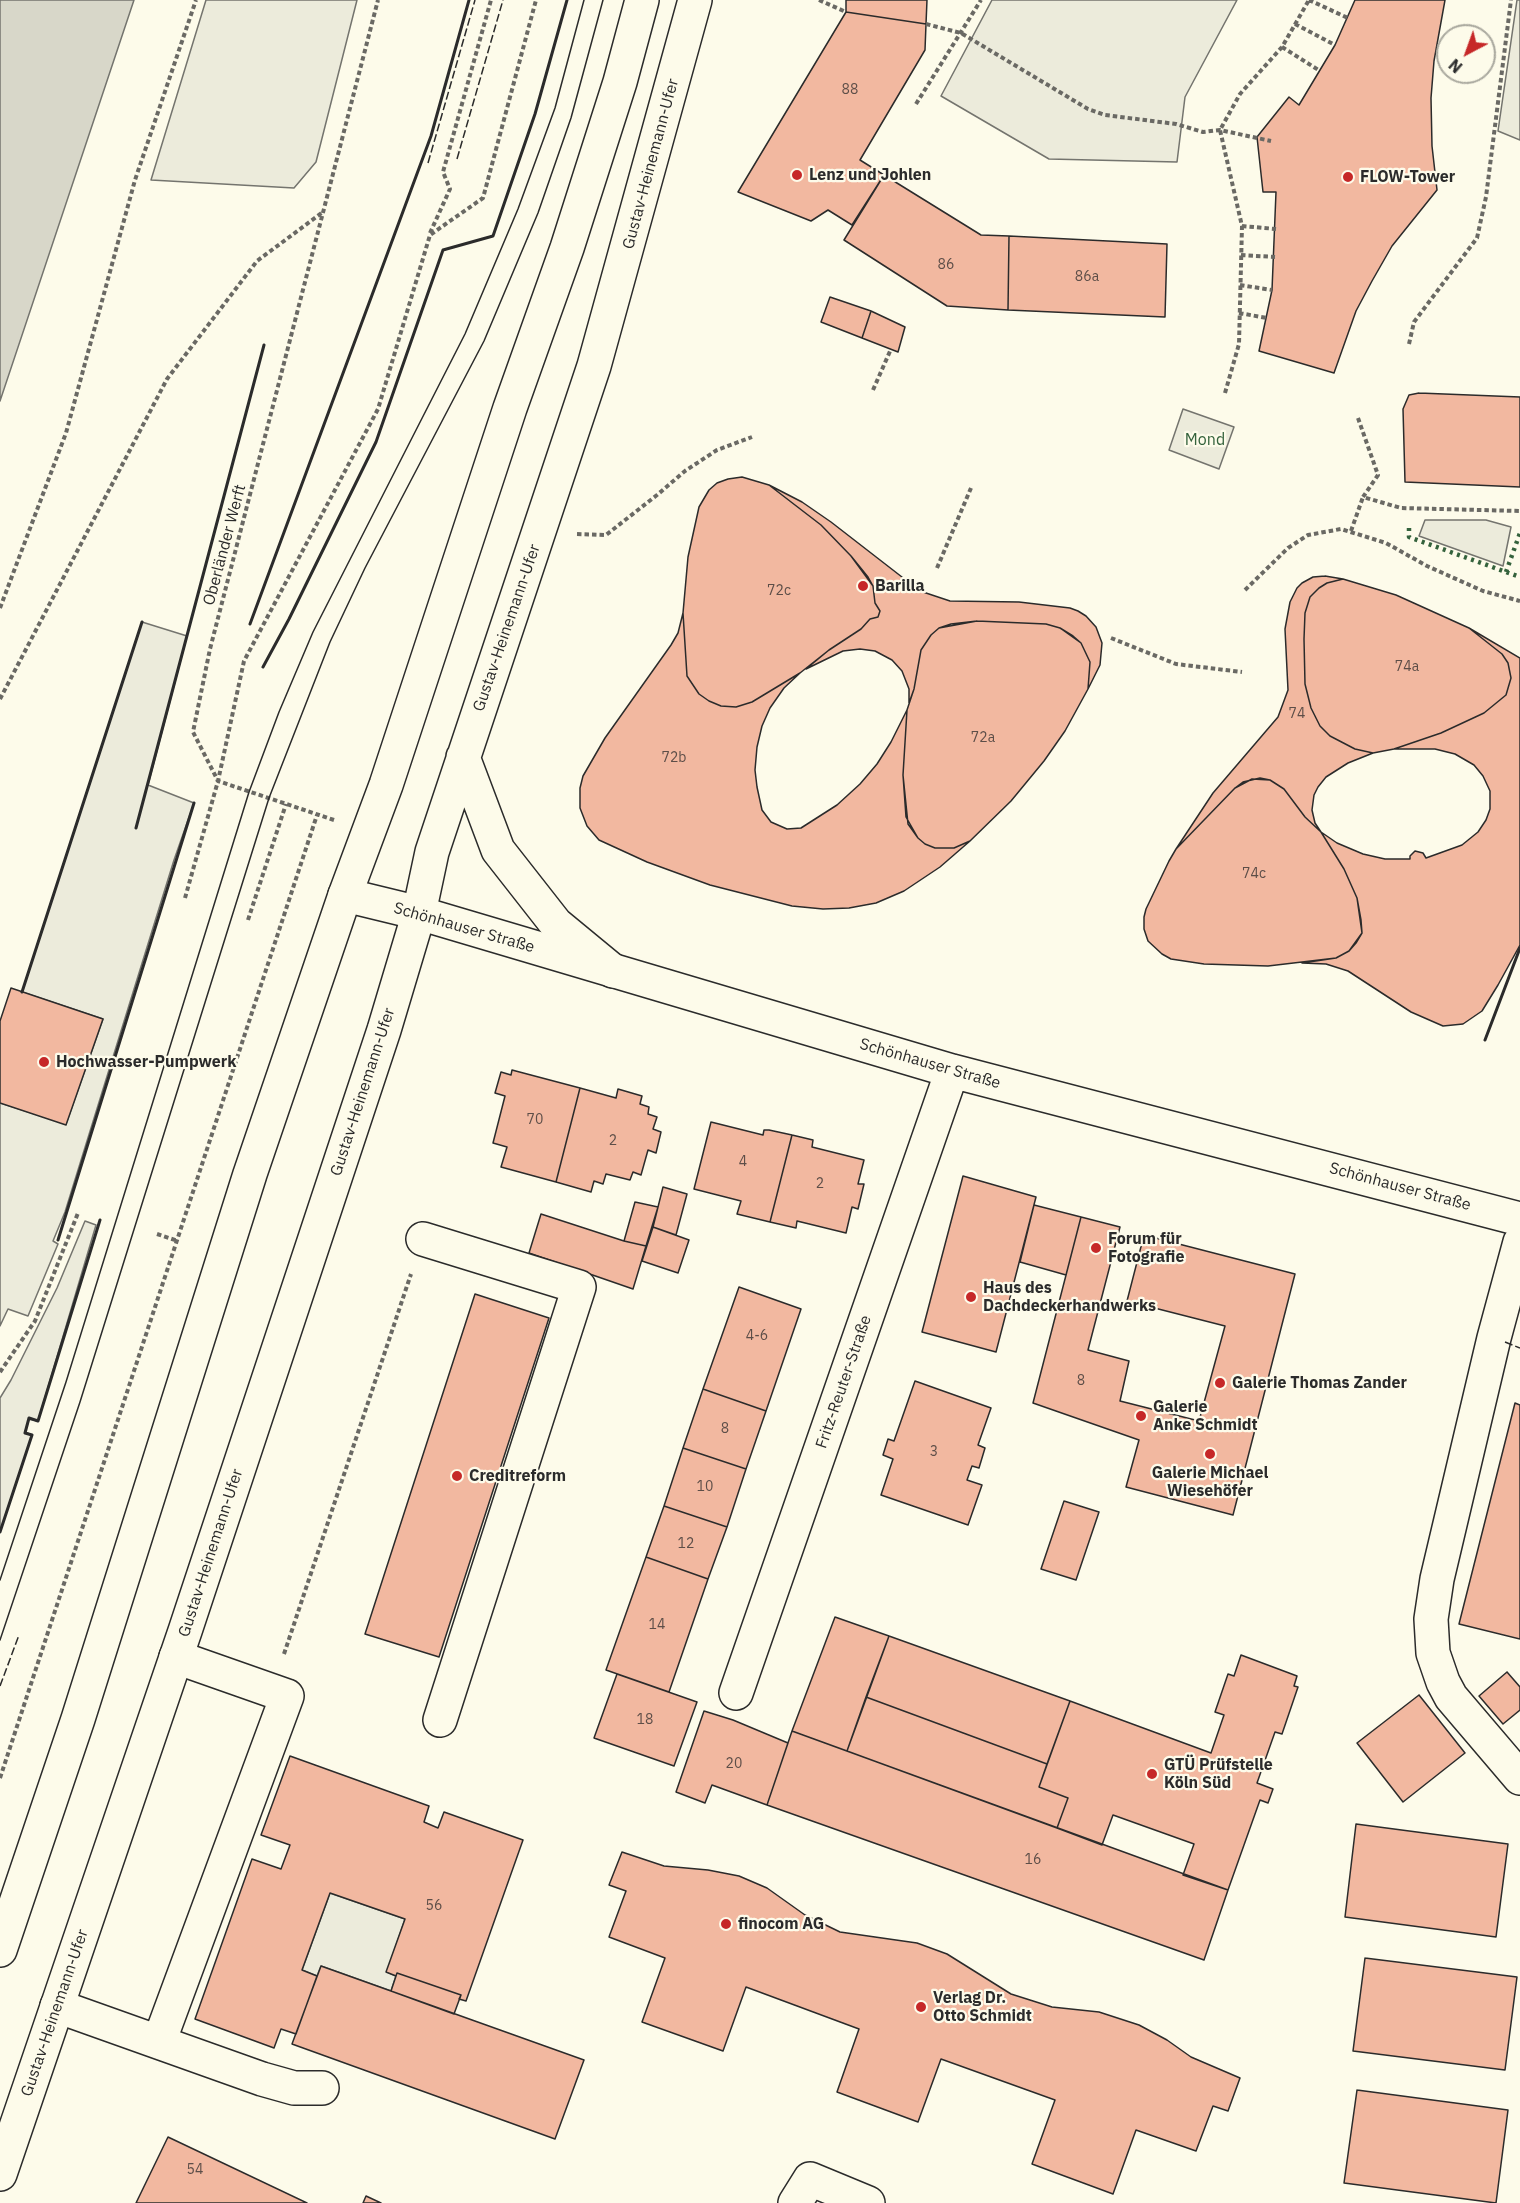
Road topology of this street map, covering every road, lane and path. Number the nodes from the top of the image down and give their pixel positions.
1 (196, 0) edge
2 (378, 0) edge
3 (491, 0) edge
4 (536, 0) edge
5 (642, 0) edge
6 (695, 0) edge
7 (819, 0) edge
8 (981, 0) edge
9 (1309, 0) edge
10 (1511, 0) edge
11 (846, 12) dead end
12 (1348, 18) dead end
13 (926, 24) dead end
14 (1295, 24) junction
15 (961, 33) junction
16 (1335, 45) dead end
17 (1282, 47) junction
18 (1320, 71) dead end
19 (916, 104) dead end
20 (1220, 130) junction
21 (1271, 141) dead end
22 (324, 211) junction
23 (1242, 226) junction
24 (1276, 229) dead end
25 (430, 235) junction
26 (1241, 255) junction
27 (1275, 257) dead end
28 (1240, 285) junction
29 (1272, 290) dead end
30 (1239, 313) junction
31 (1267, 318) dead end
32 (1409, 344) dead end
33 (891, 349) dead end
34 (873, 390) dead end
35 (1225, 393) dead end
36 (1358, 418) dead end
37 (752, 437) dead end
38 (970, 488) dead end
39 (1363, 497) junction
40 (1520, 512) edge
41 (1351, 531) junction
42 (538, 534) junction
43 (937, 568) dead end
44 (1245, 590) dead end
45 (1520, 601) edge
46 (0, 608) edge
47 (1111, 638) dead end
48 (1242, 672) dead end
49 (0, 699) edge
50 (463, 757) junction
51 (218, 781) junction
52 (286, 804) junction
53 (345, 894) junction
54 (185, 898) dead end
55 (419, 913) junction
56 (248, 920) dead end
57 (613, 971) junction
58 (952, 1071) junction
59 (78, 1213) dead end
60 (1520, 1219) edge
61 (157, 1234) dead end
62 (423, 1239) joint
63 (178, 1241) junction
64 (1520, 1242) edge
65 (0, 1372) edge
66 (176, 1657) junction
67 (281, 1664) dead end
68 (736, 1693) dead end
69 (440, 1720) dead end
70 (0, 1778) edge
71 (1520, 1779) edge
72 (0, 1950) edge
73 (57, 2006) junction
74 (159, 2042) junction
75 (322, 2088) dead end
76 (0, 2174) edge
77 (795, 2203) edge
78 (868, 2203) edge

1 - 46 path
2 - 22 path, Oberländer Werft
3 - 25 path
4 - 25 path
5 - 53 main road
6 - 42 main road, Gustav-Heinemann-Ufer
7 - 11 path
8 - 15 path
9 - 12 path
9 - 14 path
10 - 32 path
13 - 15 path
14 - 16 path
14 - 17 path
15 - 19 path
15 - 20 path
17 - 18 path
17 - 20 path
20 - 21 path
20 - 23 path
22 - 49 path
22 - 51 path, Oberländer Werft
23 - 24 path
23 - 26 path
25 - 51 path
26 - 27 path
26 - 28 path
28 - 29 path
28 - 30 path
30 - 31 path
30 - 35 path
33 - 34 path
36 - 39 path
37 - 42 path
38 - 43 path
39 - 40 path
39 - 41 path
41 - 44 path
41 - 45 path
42 - 50 main road, Gustav-Heinemann-Ufer
47 - 48 path
50 - 55 main road, Gustav-Heinemann-Ufer
50 - 57 main road
51 - 52 path
51 - 54 path
52 - 56 path
52 - 63 path
53 - 55 main road, Schönhauser Straße
53 - 72 main road
55 - 57 main road, Schönhauser Straße
55 - 66 main road, Gustav-Heinemann-Ufer
57 - 58 main road, Schönhauser Straße
58 - 60 main road, Schönhauser Straße
58 - 68 main road, Fritz-Reuter-Straße
59 - 65 path
61 - 63 path
62 - 67 path
62 - 69 main road
63 - 70 path
64 - 71 main road
66 - 73 main road, Gustav-Heinemann-Ufer
66 - 74 main road
73 - 74 main road
73 - 76 main road, Gustav-Heinemann-Ufer
74 - 75 main road
77 - 78 main road

